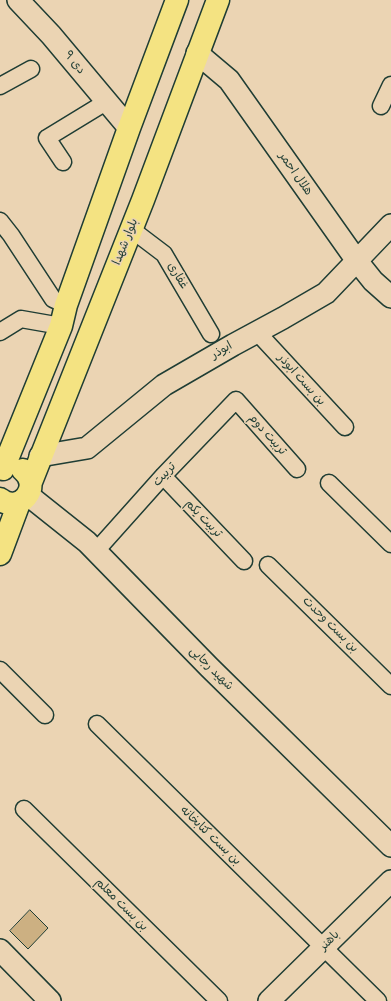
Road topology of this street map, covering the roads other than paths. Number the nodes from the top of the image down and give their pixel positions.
1 (18, 0) edge
2 (177, 0) edge
3 (218, 0) edge
4 (197, 53) junction
5 (31, 69) dead end
6 (391, 85) edge
7 (0, 86) edge
8 (106, 102) junction
9 (381, 106) dead end
10 (128, 128) junction
11 (63, 162) dead end
12 (0, 221) edge
13 (391, 225) edge
14 (131, 229) junction
15 (5, 239) edge
16 (357, 261) junction
17 (391, 298) edge
18 (66, 305) junction
19 (61, 326) junction
20 (0, 332) edge
21 (257, 332) junction
22 (211, 334) dead end
23 (236, 400) joint
24 (345, 427) dead end
25 (40, 456) junction
26 (297, 469) dead end
27 (2, 470) edge
28 (163, 476) junction
29 (329, 483) dead end
30 (20, 495) edge
31 (391, 544) edge
32 (96, 551) junction
33 (0, 554) edge
34 (244, 561) dead end
35 (268, 565) dead end
36 (0, 670) edge
37 (391, 686) edge
38 (45, 715) dead end
39 (96, 724) dead end
40 (24, 809) dead end
41 (391, 846) edge
42 (391, 881) edge
43 (324, 947) junction
44 (0, 950) edge
45 (50, 1001) edge
46 (219, 1001) edge
47 (269, 1001) edge
48 (378, 1001) edge

1 - 8 street, ۹ دی
2 - 10 main road
3 - 4 main road, بلوار شهدا
4 - 14 main road, بلوار شهدا
4 - 16 street, هلال احمر
5 - 7 street
6 - 9 street
8 - 10 street, ۹ دی
8 - 11 street
10 - 18 main road
12 - 15 street
13 - 16 street, ابوذر
14 - 22 street, غفاری
14 - 25 main road, بلوار شهدا
15 - 18 street
16 - 17 street, هلال احمر
16 - 21 street, ابوذر
18 - 19 main road
19 - 20 street
19 - 27 main road
21 - 24 street, بن بست ابوذر
21 - 25 street, ابوذر
23 - 26 street, تربیت دوم
23 - 28 street, تربیت
25 - 30 main road, بلوار شهدا
27 - 30 main road
28 - 32 street, تربیت
28 - 34 street, تربیت یکم
29 - 31 street
30 - 32 street, شهید رجایی
30 - 33 main road, بلوار شهدا
32 - 41 street, شهید رجایی
35 - 37 street, بن بست وحدت
36 - 38 street
39 - 43 street, بن بست کتابخانه
40 - 46 street, بن بست معلم
42 - 43 street, باهنر
43 - 47 street, باهنر
43 - 48 street, بن بست کتابخانه
44 - 45 street

